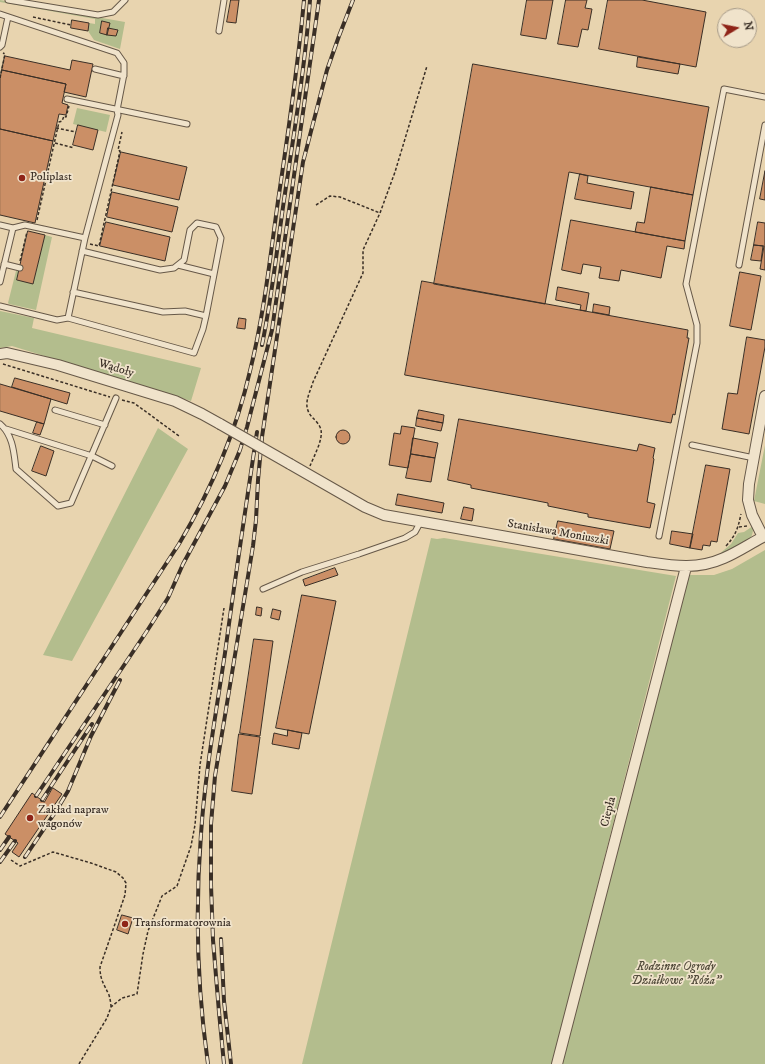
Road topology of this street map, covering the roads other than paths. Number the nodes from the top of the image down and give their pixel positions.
1 (8, 0) edge
2 (125, 0) edge
3 (224, 0) edge
4 (0, 14) edge
5 (8, 17) junction
6 (219, 31) dead end
7 (0, 47) edge
8 (95, 69) dead end
9 (124, 76) junction
10 (765, 97) edge
11 (68, 101) road end
12 (116, 110) junction
13 (187, 124) dead end
14 (765, 125) edge
15 (0, 225) edge
16 (13, 228) junction
17 (84, 240) junction
18 (82, 251) junction
19 (4, 264) junction
20 (178, 265) junction
21 (20, 266) road end
22 (738, 266) dead end
23 (214, 274) junction
24 (0, 282) edge
25 (73, 292) junction
26 (0, 306) edge
27 (206, 316) junction
28 (68, 318) junction
29 (0, 354) edge
30 (765, 396) edge
31 (116, 398) road end
32 (55, 410) dead end
33 (0, 424) edge
34 (220, 424) joint
35 (105, 425) junction
36 (6, 429) junction
37 (692, 445) dead end
38 (92, 456) junction
39 (754, 458) junction
40 (112, 466) dead end
41 (421, 521) junction
42 (659, 536) dead end
43 (764, 537) edge
44 (686, 567) junction
45 (263, 589) dead end
46 (557, 1064) edge

1 - 2 lane
3 - 6 lane
4 - 5 lane
5 - 7 lane
5 - 9 lane
8 - 9 lane
9 - 12 lane
10 - 42 lane
11 - 12 lane
12 - 13 lane
12 - 17 lane
14 - 22 lane
15 - 16 lane
16 - 17 lane
16 - 19 lane
17 - 18 lane
18 - 20 lane
18 - 25 lane
19 - 21 lane
19 - 24 lane
20 - 23 lane
20 - 23 lane
23 - 27 lane
25 - 27 lane
25 - 28 lane
26 - 28 lane
27 - 28 lane
29 - 34 street, Wądoły
30 - 39 street, Stanisława Moniuszki
31 - 35 lane
32 - 35 lane
33 - 36 lane
34 - 41 street, Stanisława Moniuszki, bridge
35 - 38 lane
36 - 38 lane
36 - 38 lane
37 - 39 lane
38 - 40 lane
39 - 43 street, Stanisława Moniuszki
41 - 44 street, Stanisława Moniuszki
41 - 45 lane
43 - 44 street, Stanisława Moniuszki
44 - 46 street, Ciepła

